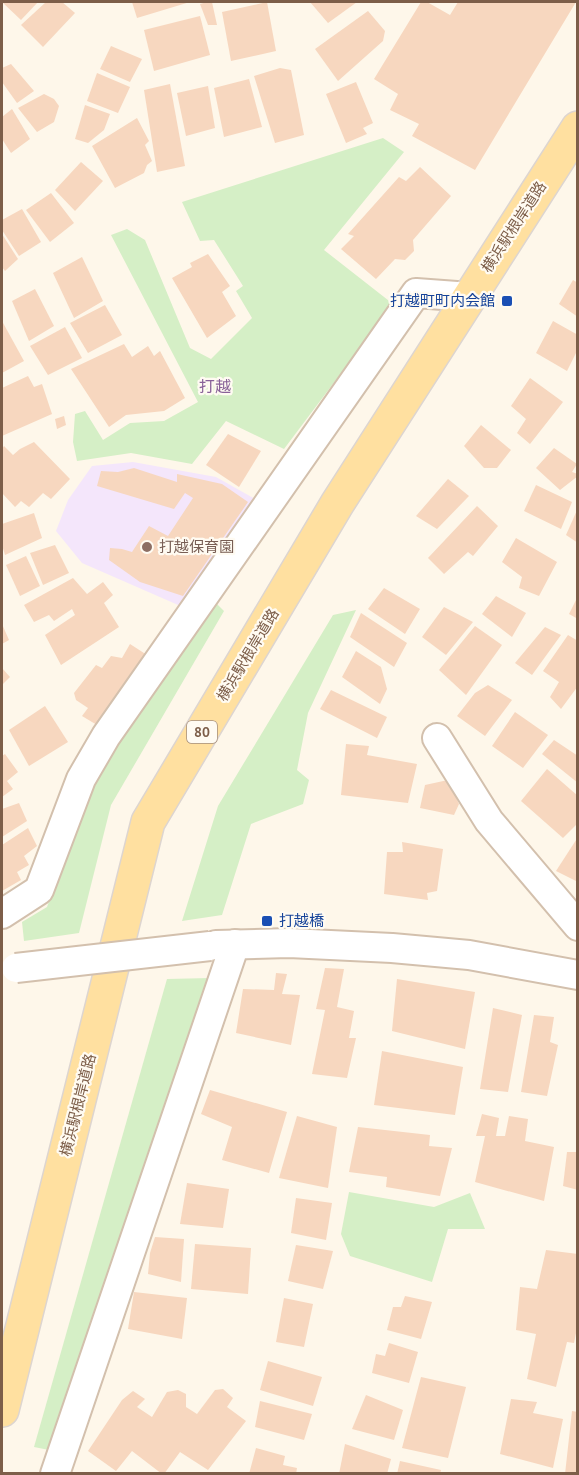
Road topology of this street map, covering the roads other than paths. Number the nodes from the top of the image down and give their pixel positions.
1 (578, 128) edge
2 (470, 297) junction
3 (437, 738) dead end
4 (2, 914) edge
5 (578, 926) edge
6 (223, 945) junction
7 (9, 968) edge
8 (578, 975) edge
9 (2, 1410) edge
10 (55, 1473) edge

1 - 2 main road, 横浜駅根岸道路 / 80
2 - 4 street
2 - 9 main road, 横浜駅根岸道路 / 80
3 - 5 street
6 - 7 street, bridge
6 - 8 street
6 - 10 street

